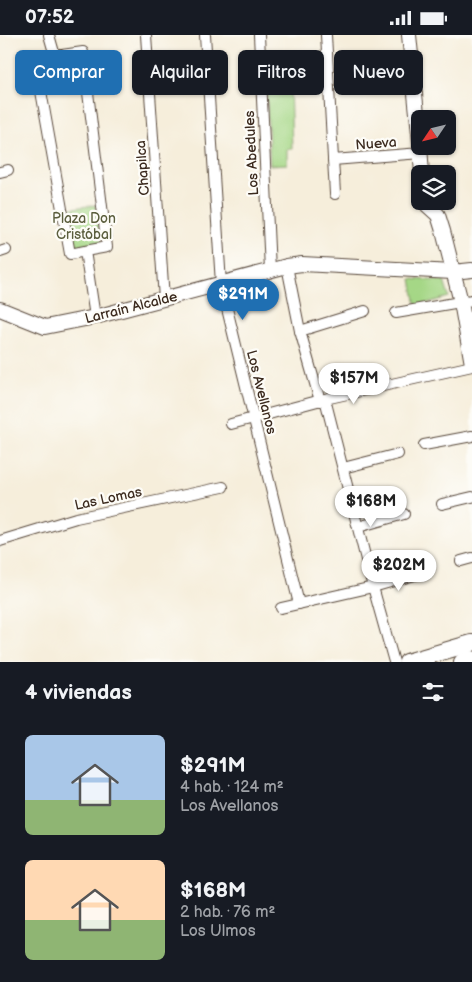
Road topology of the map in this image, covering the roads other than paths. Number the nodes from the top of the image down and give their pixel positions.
1 (49, 35) edge
2 (146, 35) edge
3 (205, 35) edge
4 (259, 35) edge
5 (326, 35) edge
6 (409, 35) edge
7 (53, 50) edge
8 (42, 95) edge
9 (88, 95) edge
10 (416, 110) edge
11 (411, 149) edge
12 (333, 160) junction
13 (335, 194) dead end
14 (432, 210) edge
15 (85, 251) junction
16 (287, 266) junction
17 (270, 270) junction
18 (472, 270) edge
19 (453, 272) junction
20 (221, 284) junction
21 (164, 299) junction
22 (466, 301) edge
23 (0, 309) edge
24 (365, 311) dead end
25 (396, 313) dead end
26 (95, 317) junction
27 (300, 331) junction
28 (472, 365) edge
29 (322, 400) junction
30 (254, 419) junction
31 (231, 424) dead end
32 (472, 436) edge
33 (424, 445) dead end
34 (398, 454) dead end
35 (343, 468) junction
36 (223, 487) dead end
37 (472, 497) edge
38 (442, 504) dead end
39 (404, 514) dead end
40 (358, 527) junction
41 (0, 541) edge
42 (472, 558) edge
43 (461, 561) dead end
44 (418, 574) dead end
45 (373, 587) junction
46 (299, 604) junction
47 (282, 608) dead end
48 (472, 643) edge
49 (472, 659) edge
50 (394, 662) edge
51 (407, 662) edge
52 (462, 662) edge

1 - 7 street
2 - 21 street, Chapilca
3 - 20 street, Los Avellanos
4 - 17 street, Los Abedules
5 - 12 street
6 - 10 street
8 - 15 street
9 - 15 street
11 - 12 street, Nueva
12 - 13 street
14 - 19 street
15 - 26 street
16 - 17 street, Larraín Alcalde
16 - 19 street, Larraín Alcalde
16 - 27 street
17 - 20 street, Larraín Alcalde
18 - 19 street, Larraín Alcalde
19 - 22 street
20 - 21 street, Larraín Alcalde
20 - 30 street, Los Avellanos
21 - 26 street, Larraín Alcalde
22 - 25 street
22 - 28 street
23 - 26 street, Larraín Alcalde
24 - 27 street
27 - 29 street
28 - 29 street
29 - 30 street
29 - 35 street
30 - 31 street
30 - 46 street, Los Avellanos
32 - 33 street
34 - 35 street
35 - 40 street
36 - 41 street, Las Lomas
37 - 38 street
39 - 40 street
40 - 45 street
42 - 43 street
44 - 45 street
45 - 46 street
45 - 50 street
46 - 47 street
48 - 51 main road
49 - 52 main road

